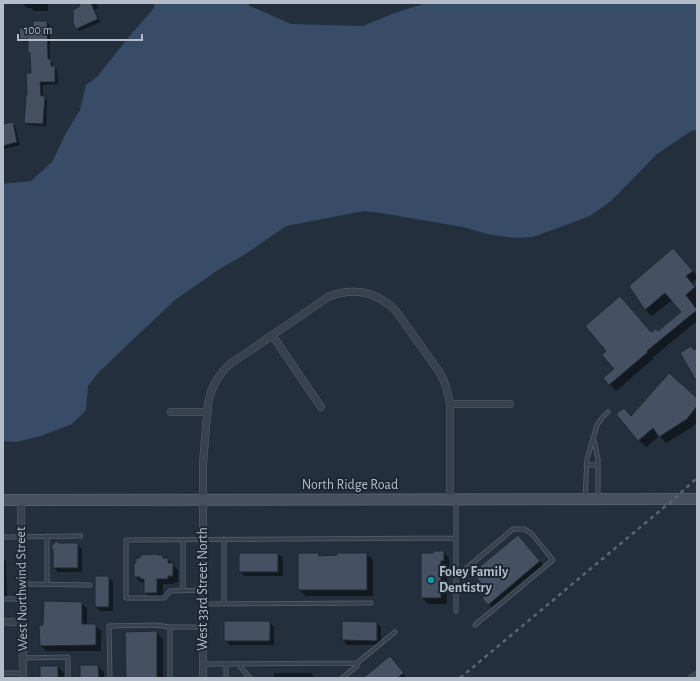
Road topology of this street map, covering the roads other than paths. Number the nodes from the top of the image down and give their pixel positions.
1 (272, 335) junction
2 (450, 404) junction
3 (510, 404) dead end
4 (321, 407) dead end
5 (171, 412) dead end
6 (208, 412) junction
7 (608, 412) dead end
8 (594, 439) junction
9 (586, 465) junction
10 (598, 465) junction
11 (453, 499) junction
12 (584, 499) junction
13 (598, 499) junction
14 (697, 499) edge
15 (3, 500) edge
16 (21, 500) junction
17 (203, 500) junction
18 (21, 536) junction
19 (46, 536) junction
20 (80, 536) dead end
21 (3, 537) edge
22 (456, 538) junction
23 (203, 539) junction
24 (224, 539) junction
25 (183, 540) junction
26 (456, 577) junction
27 (22, 584) junction
28 (47, 584) junction
29 (90, 585) dead end
30 (203, 590) junction
31 (183, 591) junction
32 (3, 599) edge
33 (22, 599) junction
34 (371, 603) dead end
35 (203, 604) junction
36 (224, 604) junction
37 (456, 611) dead end
38 (3, 622) edge
39 (22, 622) junction
40 (475, 625) dead end
41 (170, 627) junction
42 (203, 627) junction
43 (395, 632) dead end
44 (22, 658) junction
45 (357, 663) junction
46 (204, 664) junction
47 (226, 664) junction
48 (238, 664) junction
49 (3, 673) edge
50 (23, 675) edge
51 (697, 675) edge
52 (68, 678) edge
53 (110, 678) edge
54 (170, 678) edge
55 (204, 678) edge
56 (226, 678) edge
57 (250, 678) edge
58 (342, 678) edge
59 (692, 678) edge

1 - 2 street, West 33rd Street North
1 - 4 street
1 - 6 street, West 33rd Street North
2 - 3 street
2 - 11 street, West 33rd Street North
5 - 6 street
6 - 17 street, West 33rd Street North
7 - 8 lane
8 - 9 lane
8 - 10 lane
9 - 10 lane
9 - 12 lane
10 - 13 lane
11 - 12 main road, North Ridge Road
11 - 17 main road, North Ridge Road
11 - 22 lane
12 - 13 main road, North Ridge Road
13 - 14 main road, North Ridge Road
15 - 16 main road, North Ridge Road
16 - 17 main road, North Ridge Road
16 - 18 street, West Northwind Street
17 - 23 street, West 33rd Street North
18 - 19 lane
18 - 21 lane
18 - 27 street, West Northwind Street
19 - 20 lane
19 - 28 lane
22 - 24 lane
22 - 26 lane
23 - 24 lane
23 - 25 lane
23 - 30 street, West 33rd Street North
24 - 36 lane
25 - 31 lane
25 - 31 lane
26 - 37 lane
26 - 40 lane
27 - 28 lane
27 - 33 street, West Northwind Street
28 - 29 lane
30 - 31 lane
30 - 35 street, West 33rd Street North
32 - 33 lane
33 - 39 street, West Northwind Street
34 - 36 lane
35 - 36 lane
35 - 42 street, West 33rd Street North
38 - 39 street
39 - 44 street, West Northwind Street
41 - 42 lane
41 - 53 lane
41 - 54 lane
42 - 46 street, West 33rd Street North
43 - 45 lane
44 - 50 street, West Northwind Street
44 - 52 lane
45 - 48 lane
45 - 58 lane
46 - 47 lane
46 - 55 street, West 33rd Street North
47 - 48 lane
47 - 56 lane
48 - 57 lane
49 - 50 lane
51 - 59 street

